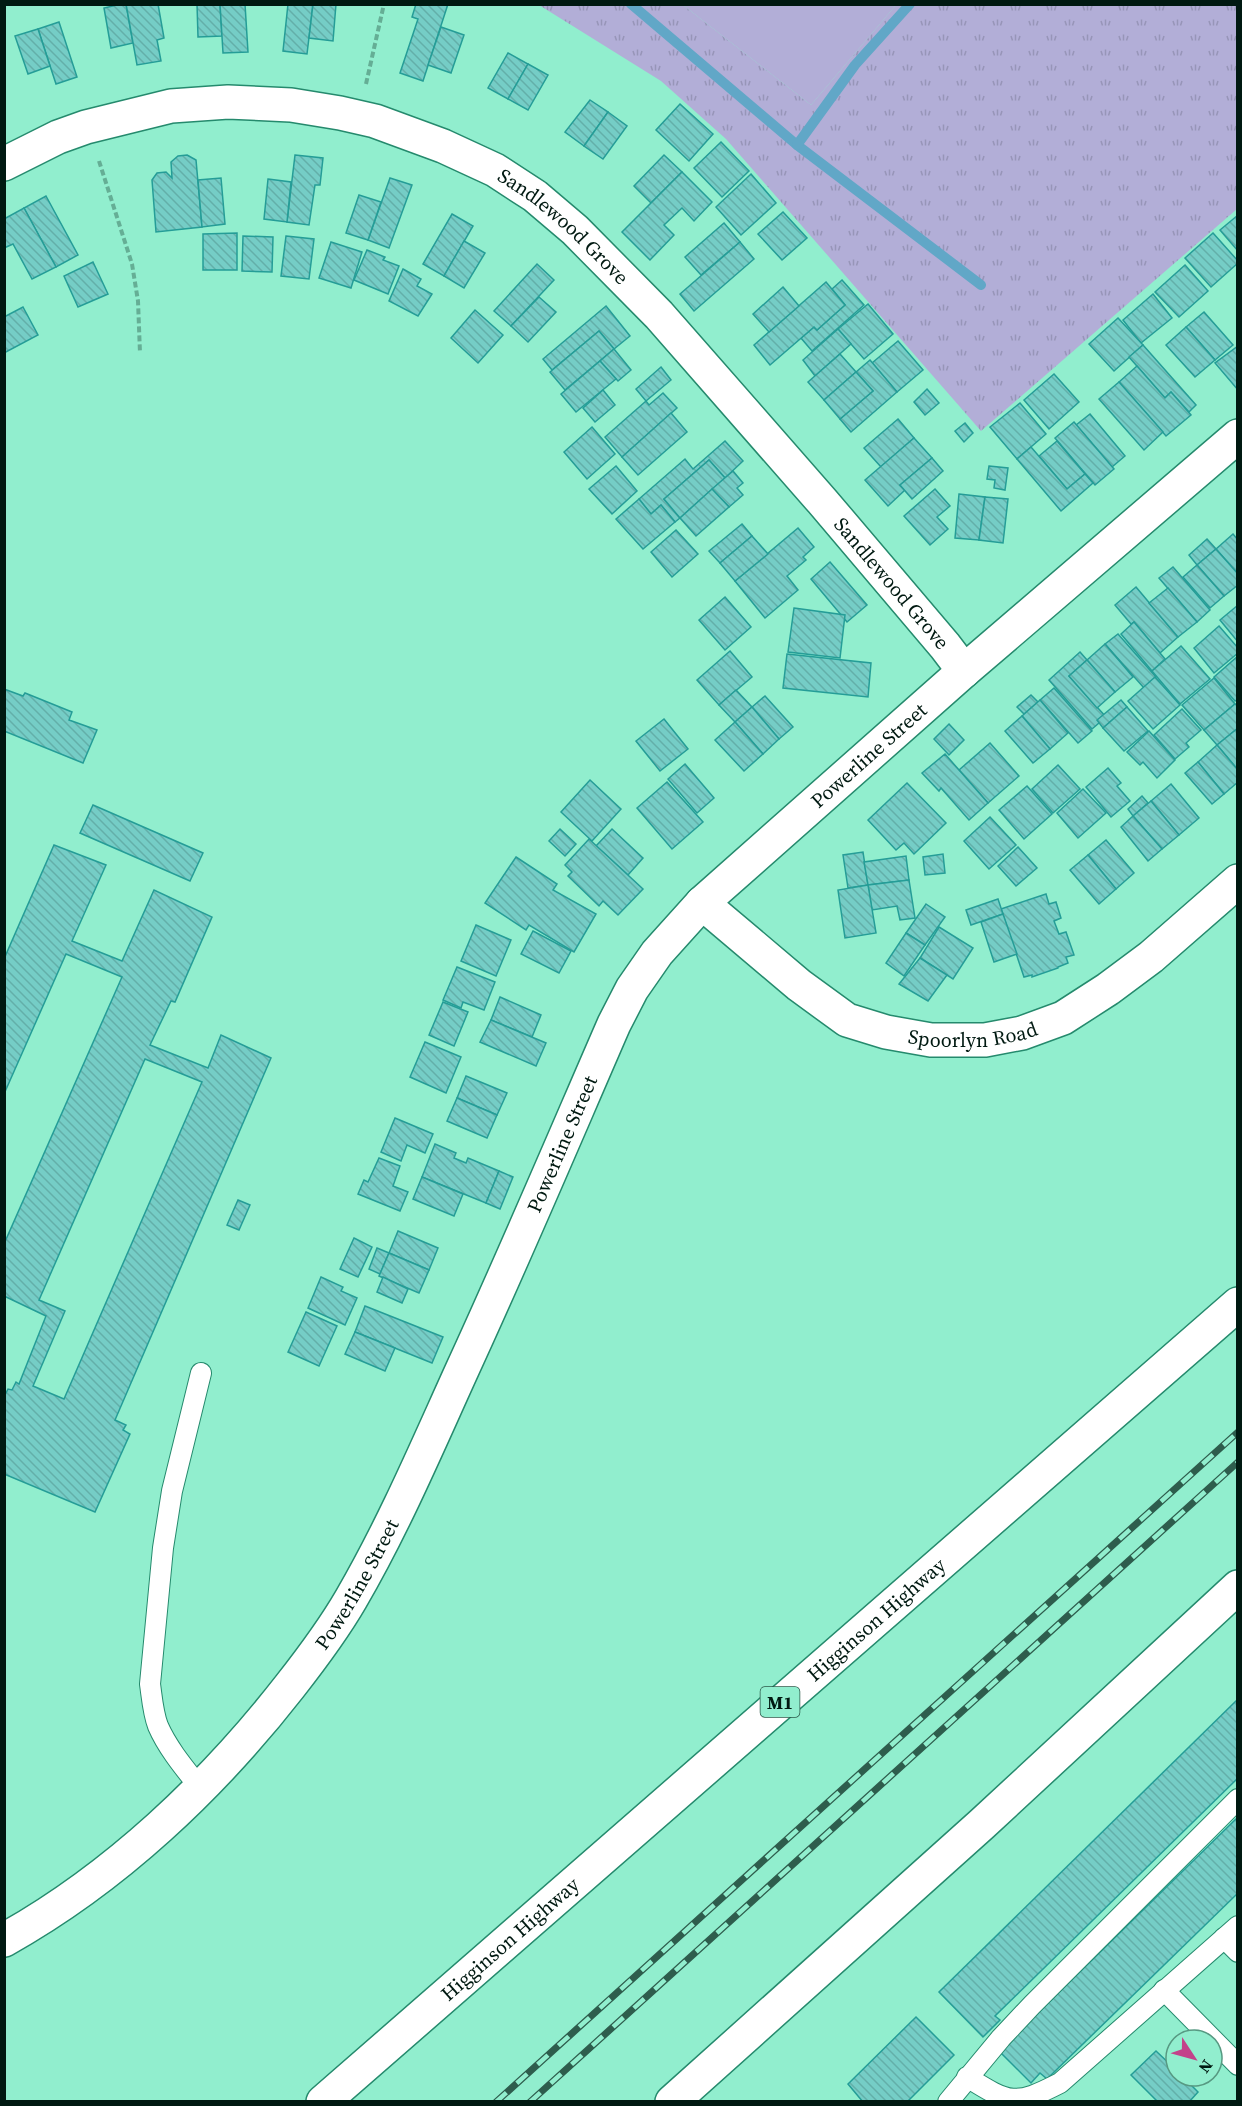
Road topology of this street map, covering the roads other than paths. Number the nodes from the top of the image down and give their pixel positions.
1 (4, 164) edge
2 (1238, 436) edge
3 (964, 671) junction
4 (1238, 881) edge
5 (702, 903) junction
6 (1238, 1304) edge
7 (201, 1373) dead end
8 (1238, 1587) edge
9 (201, 1789) junction
10 (1238, 1799) edge
11 (1233, 1938) edge
12 (4, 1940) edge
13 (1164, 1990) junction
14 (1238, 2065) edge
15 (967, 2077) junction
16 (322, 2102) edge
17 (672, 2102) edge
18 (948, 2102) edge

1 - 3 main road, Sandlewood Grove
2 - 3 main road, Powerline Street
3 - 5 main road, Powerline Street
4 - 5 main road, Spoorlyn Road
5 - 9 main road, Powerline Street
6 - 16 main road, Higginson Highway / M1
7 - 9 lane
8 - 17 main road
9 - 12 main road, Powerline Street
10 - 15 lane
11 - 13 lane
13 - 14 lane
13 - 15 lane
15 - 18 lane

